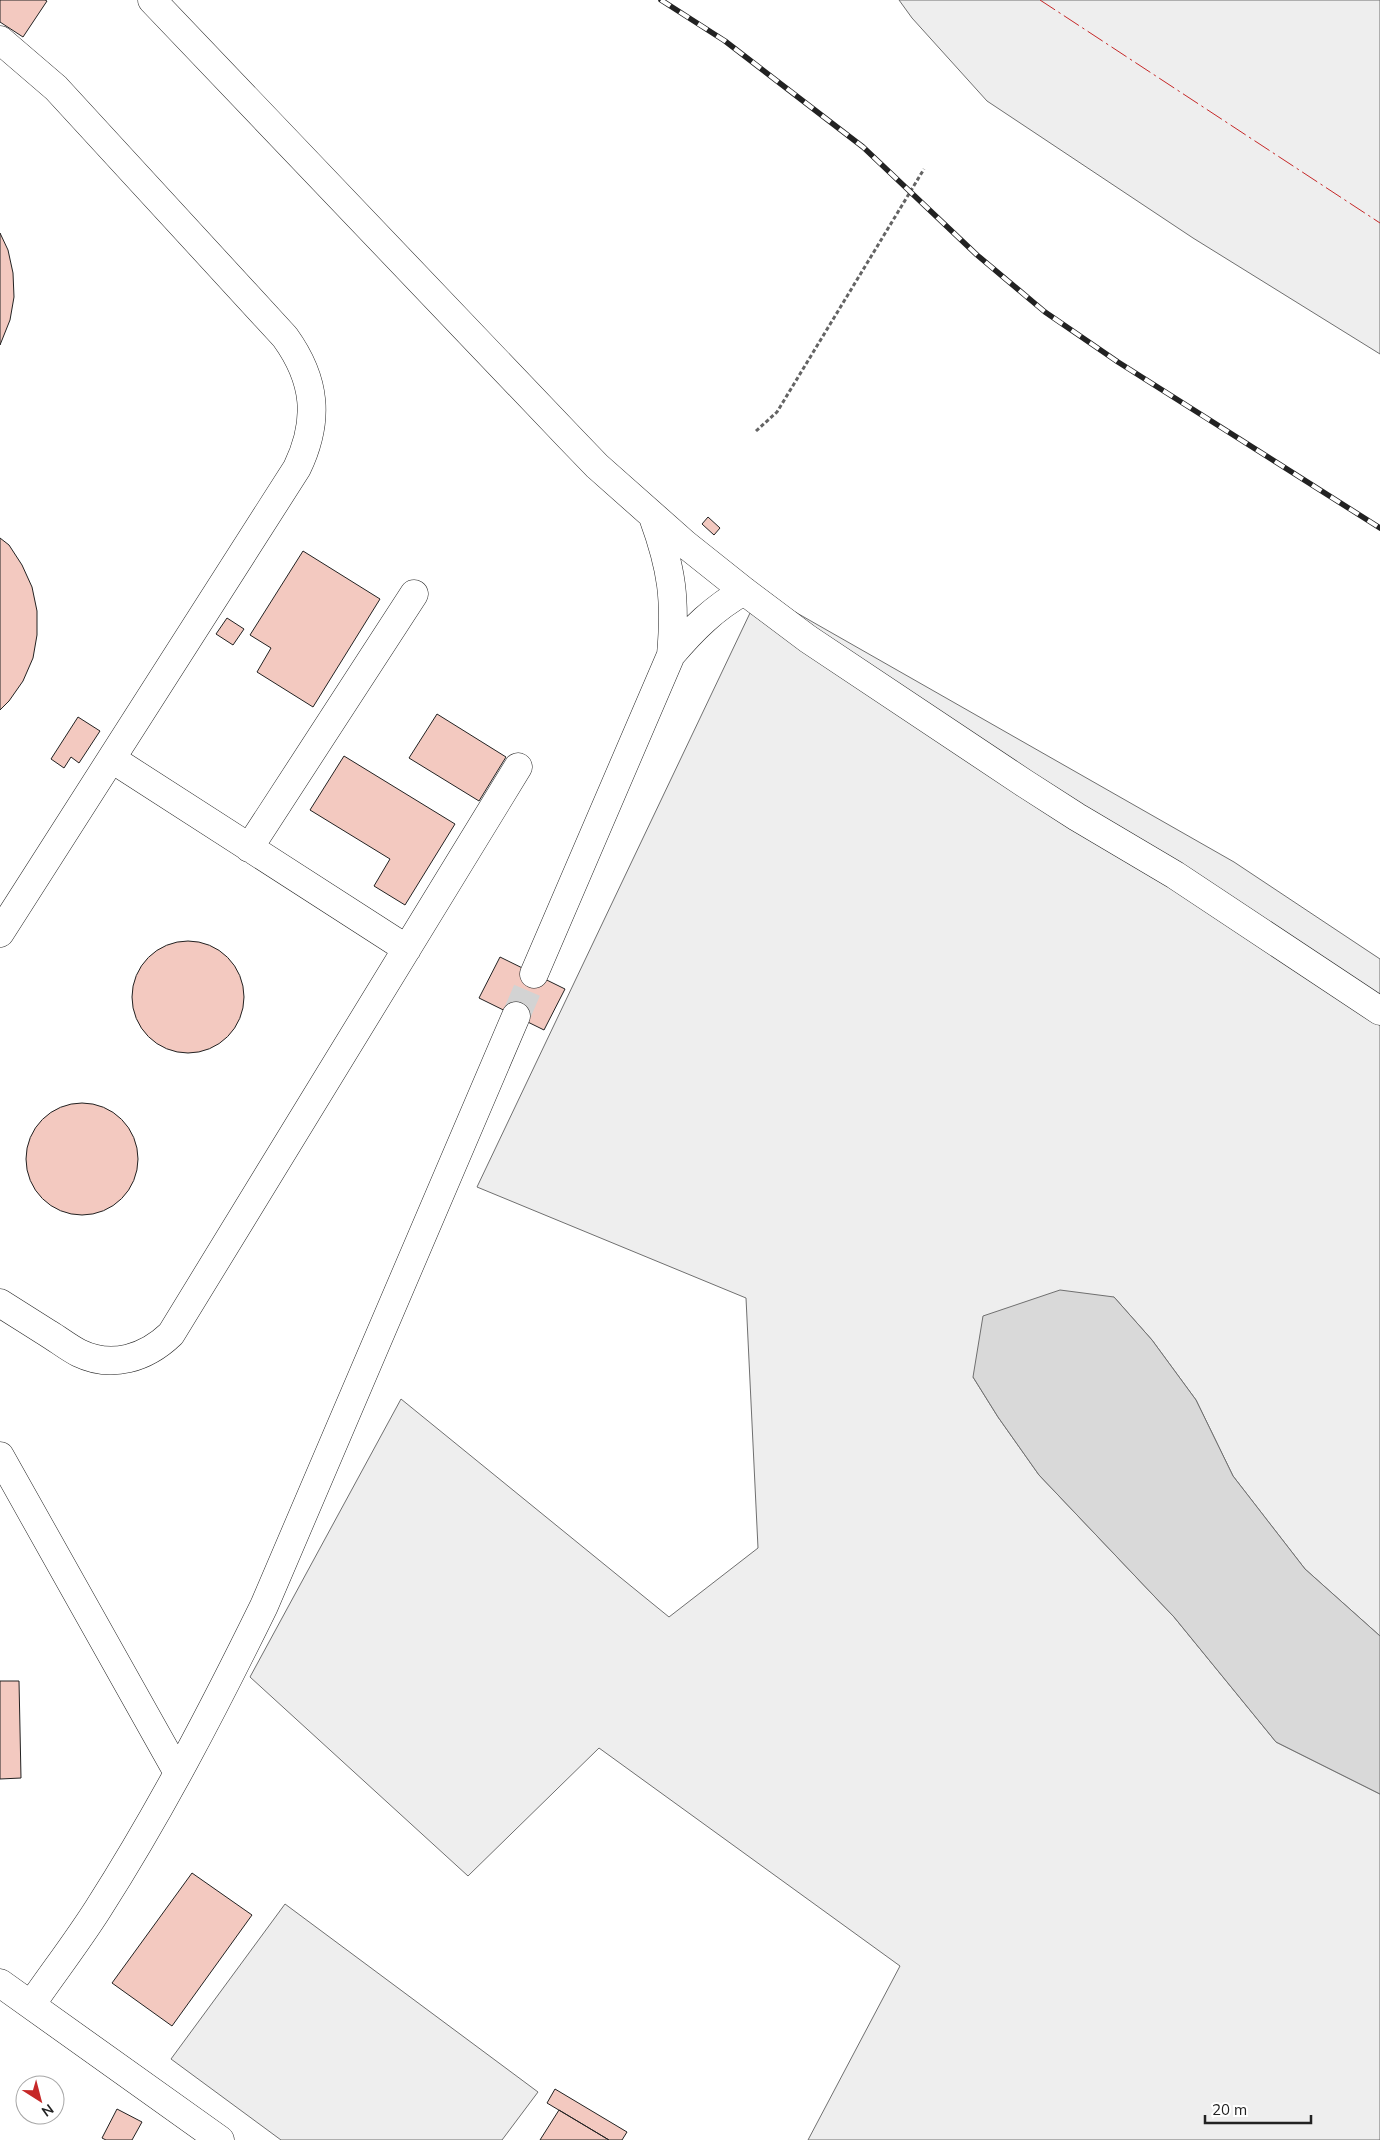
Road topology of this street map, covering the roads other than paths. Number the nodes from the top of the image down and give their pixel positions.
1 (152, 0) edge
2 (0, 40) edge
3 (652, 516) junction
4 (744, 591) junction
5 (414, 594) dead end
6 (672, 656) junction
7 (112, 758) junction
8 (518, 767) dead end
9 (249, 848) junction
10 (0, 933) edge
11 (407, 949) junction
12 (534, 974) tunnel mouth
13 (1380, 1011) edge
14 (516, 1016) tunnel mouth
15 (0, 1303) edge
16 (0, 1456) edge
17 (178, 1773) junction
18 (0, 1983) edge
19 (31, 2005) junction
20 (220, 2140) edge

1 - 3 lane
2 - 7 lane
3 - 4 lane
3 - 6 lane
4 - 6 lane
4 - 13 lane
5 - 9 lane
6 - 12 lane
7 - 9 lane
7 - 10 lane
8 - 11 lane
9 - 11 lane
11 - 15 lane
14 - 17 lane
16 - 17 lane
17 - 19 lane
18 - 19 lane
19 - 20 lane

